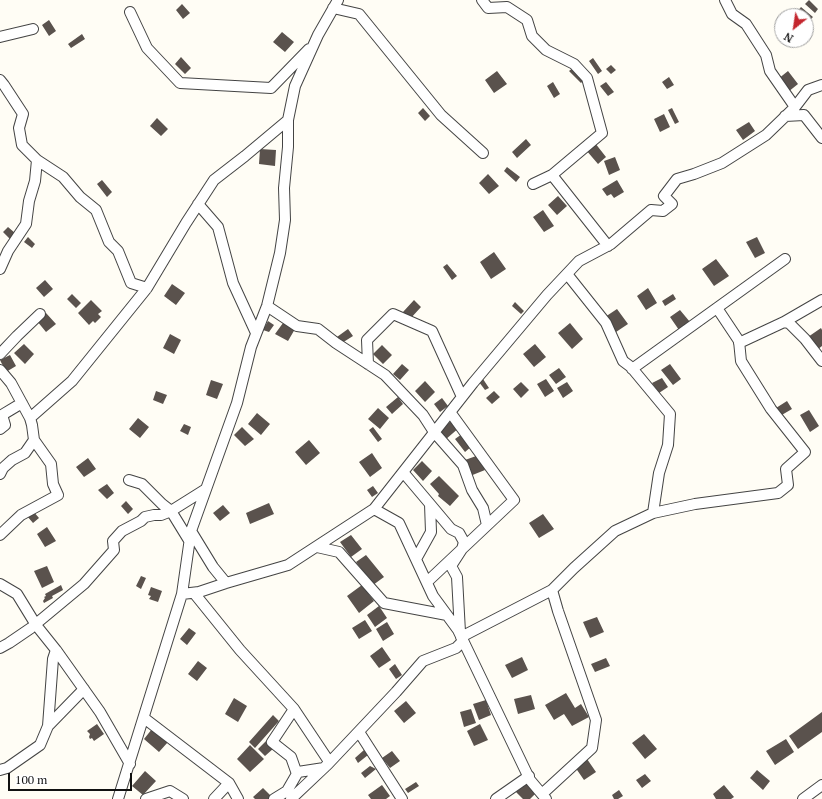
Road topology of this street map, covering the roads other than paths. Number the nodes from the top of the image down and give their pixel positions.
1 (482, 0) edge
2 (725, 0) edge
3 (335, 4) edge
4 (130, 12) dead end
5 (33, 29) dead end
6 (0, 37) edge
7 (314, 43) junction
8 (0, 80) edge
9 (822, 85) edge
10 (794, 107) junction
11 (785, 116) junction
12 (288, 120) junction
13 (822, 138) edge
14 (483, 153) dead end
15 (37, 160) junction
16 (552, 176) junction
17 (533, 184) dead end
18 (198, 204) junction
19 (608, 246) junction
20 (785, 259) dead end
21 (0, 269) edge
22 (567, 274) junction
23 (147, 288) junction
24 (822, 300) edge
25 (267, 306) junction
26 (717, 308) junction
27 (40, 314) dead end
28 (784, 322) junction
29 (256, 333) junction
30 (739, 343) junction
31 (0, 354) edge
32 (822, 361) edge
33 (368, 364) junction
34 (632, 369) junction
35 (0, 370) edge
36 (462, 397) junction
37 (22, 402) junction
38 (450, 412) junction
39 (1, 414) edge
40 (30, 418) junction
41 (0, 429) edge
42 (434, 432) junction
43 (34, 440) junction
44 (403, 472) junction
45 (0, 474) edge
46 (129, 480) dead end
47 (206, 489) junction
48 (430, 504) junction
49 (374, 509) junction
50 (171, 511) junction
51 (653, 513) junction
52 (487, 525) junction
53 (192, 530) junction
54 (0, 535) edge
55 (190, 542) junction
56 (316, 547) junction
57 (462, 549) junction
58 (416, 559) junction
59 (427, 582) junction
60 (226, 583) junction
61 (0, 584) edge
62 (552, 590) junction
63 (194, 593) junction
64 (182, 594) junction
65 (448, 615) junction
66 (36, 625) junction
67 (461, 637) junction
68 (0, 648) edge
69 (56, 650) junction
70 (84, 689) junction
71 (294, 709) junction
72 (144, 718) junction
73 (48, 726) junction
74 (359, 732) junction
75 (130, 764) junction
76 (326, 764) junction
77 (0, 770) edge
78 (297, 774) junction
79 (529, 776) junction
80 (229, 783) junction
81 (822, 785) edge
82 (544, 796) edge
83 (118, 799) edge
84 (146, 799) edge
85 (183, 799) edge
86 (214, 799) edge
87 (238, 799) edge
88 (274, 799) edge
89 (291, 799) edge
90 (402, 799) edge
91 (496, 799) edge
92 (803, 799) edge

1 - 16 street
2 - 10 street
3 - 7 street
3 - 14 street
4 - 7 street
5 - 6 street
7 - 12 street
8 - 15 street
9 - 10 street
10 - 11 street
11 - 13 street
11 - 19 street
12 - 18 street
12 - 25 street
15 - 21 street
15 - 23 street
16 - 17 street
16 - 19 street
18 - 23 street
18 - 29 street
19 - 22 street
20 - 26 street
22 - 34 street
22 - 36 street
23 - 40 street
24 - 28 street
25 - 29 street
25 - 33 street
26 - 30 street
26 - 34 street
27 - 31 street
28 - 30 street
28 - 32 street
29 - 47 street
30 - 51 street
33 - 36 street
33 - 42 street
34 - 51 street
35 - 37 street
36 - 38 street
37 - 39 street
37 - 40 street
38 - 42 street
38 - 52 street
39 - 41 street
40 - 43 street
42 - 44 street
42 - 52 street
43 - 45 street
43 - 54 street
44 - 48 street
44 - 49 street
46 - 50 street
47 - 50 street
47 - 53 street
48 - 57 street
48 - 58 street
49 - 56 street
49 - 58 street
50 - 55 street
50 - 66 street
51 - 62 street
52 - 57 street
53 - 55 street
53 - 60 street
55 - 64 street
56 - 60 street
56 - 65 street
57 - 59 street
57 - 67 street
58 - 59 street
59 - 65 street
60 - 63 street
61 - 66 street
62 - 67 street
62 - 82 street
63 - 64 street
63 - 71 street
64 - 72 street
65 - 67 street
66 - 68 street
66 - 69 street
67 - 74 street
67 - 79 street
69 - 70 street
69 - 73 street
70 - 73 street
70 - 75 street
71 - 76 street
71 - 78 street
72 - 75 street
72 - 80 street
73 - 77 street
74 - 76 street
74 - 90 street
75 - 83 street
76 - 78 street
76 - 89 street
78 - 88 street
79 - 82 street
79 - 91 street
80 - 86 street
80 - 87 street
81 - 92 street
84 - 85 street

